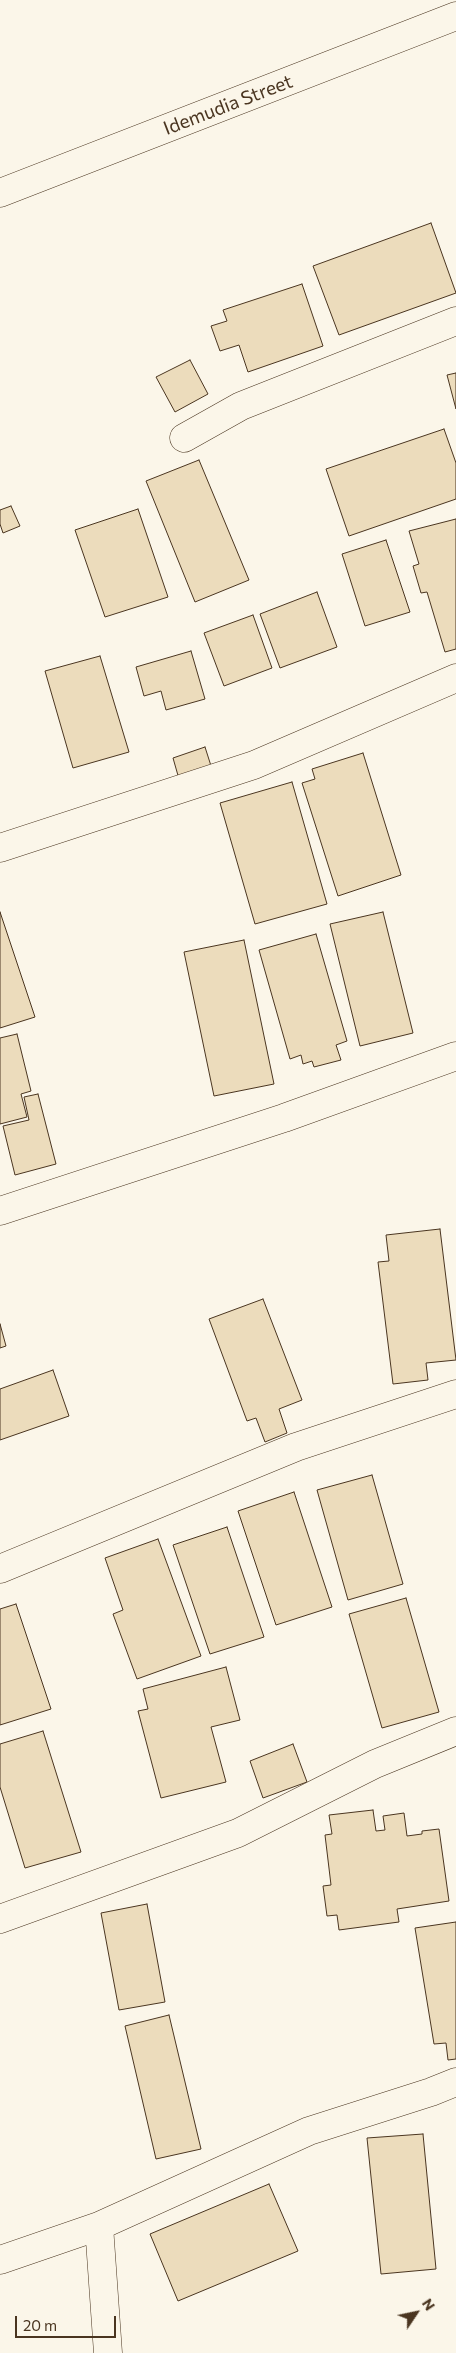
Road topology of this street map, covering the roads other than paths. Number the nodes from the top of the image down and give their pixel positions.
1 (456, 16) edge
2 (0, 193) edge
3 (456, 321) edge
4 (184, 438) dead end
5 (456, 678) edge
6 (0, 848) edge
7 (456, 1056) edge
8 (0, 1211) edge
9 (456, 1394) edge
10 (0, 1569) edge
11 (456, 1731) edge
12 (0, 1919) edge
13 (456, 2082) edge
14 (99, 2226) junction
15 (0, 2260) edge
16 (108, 2353) edge

1 - 2 street, Idemudia Street
3 - 4 street
5 - 6 street
7 - 8 street
9 - 10 street
11 - 12 street
13 - 14 street
14 - 15 street
14 - 16 street

